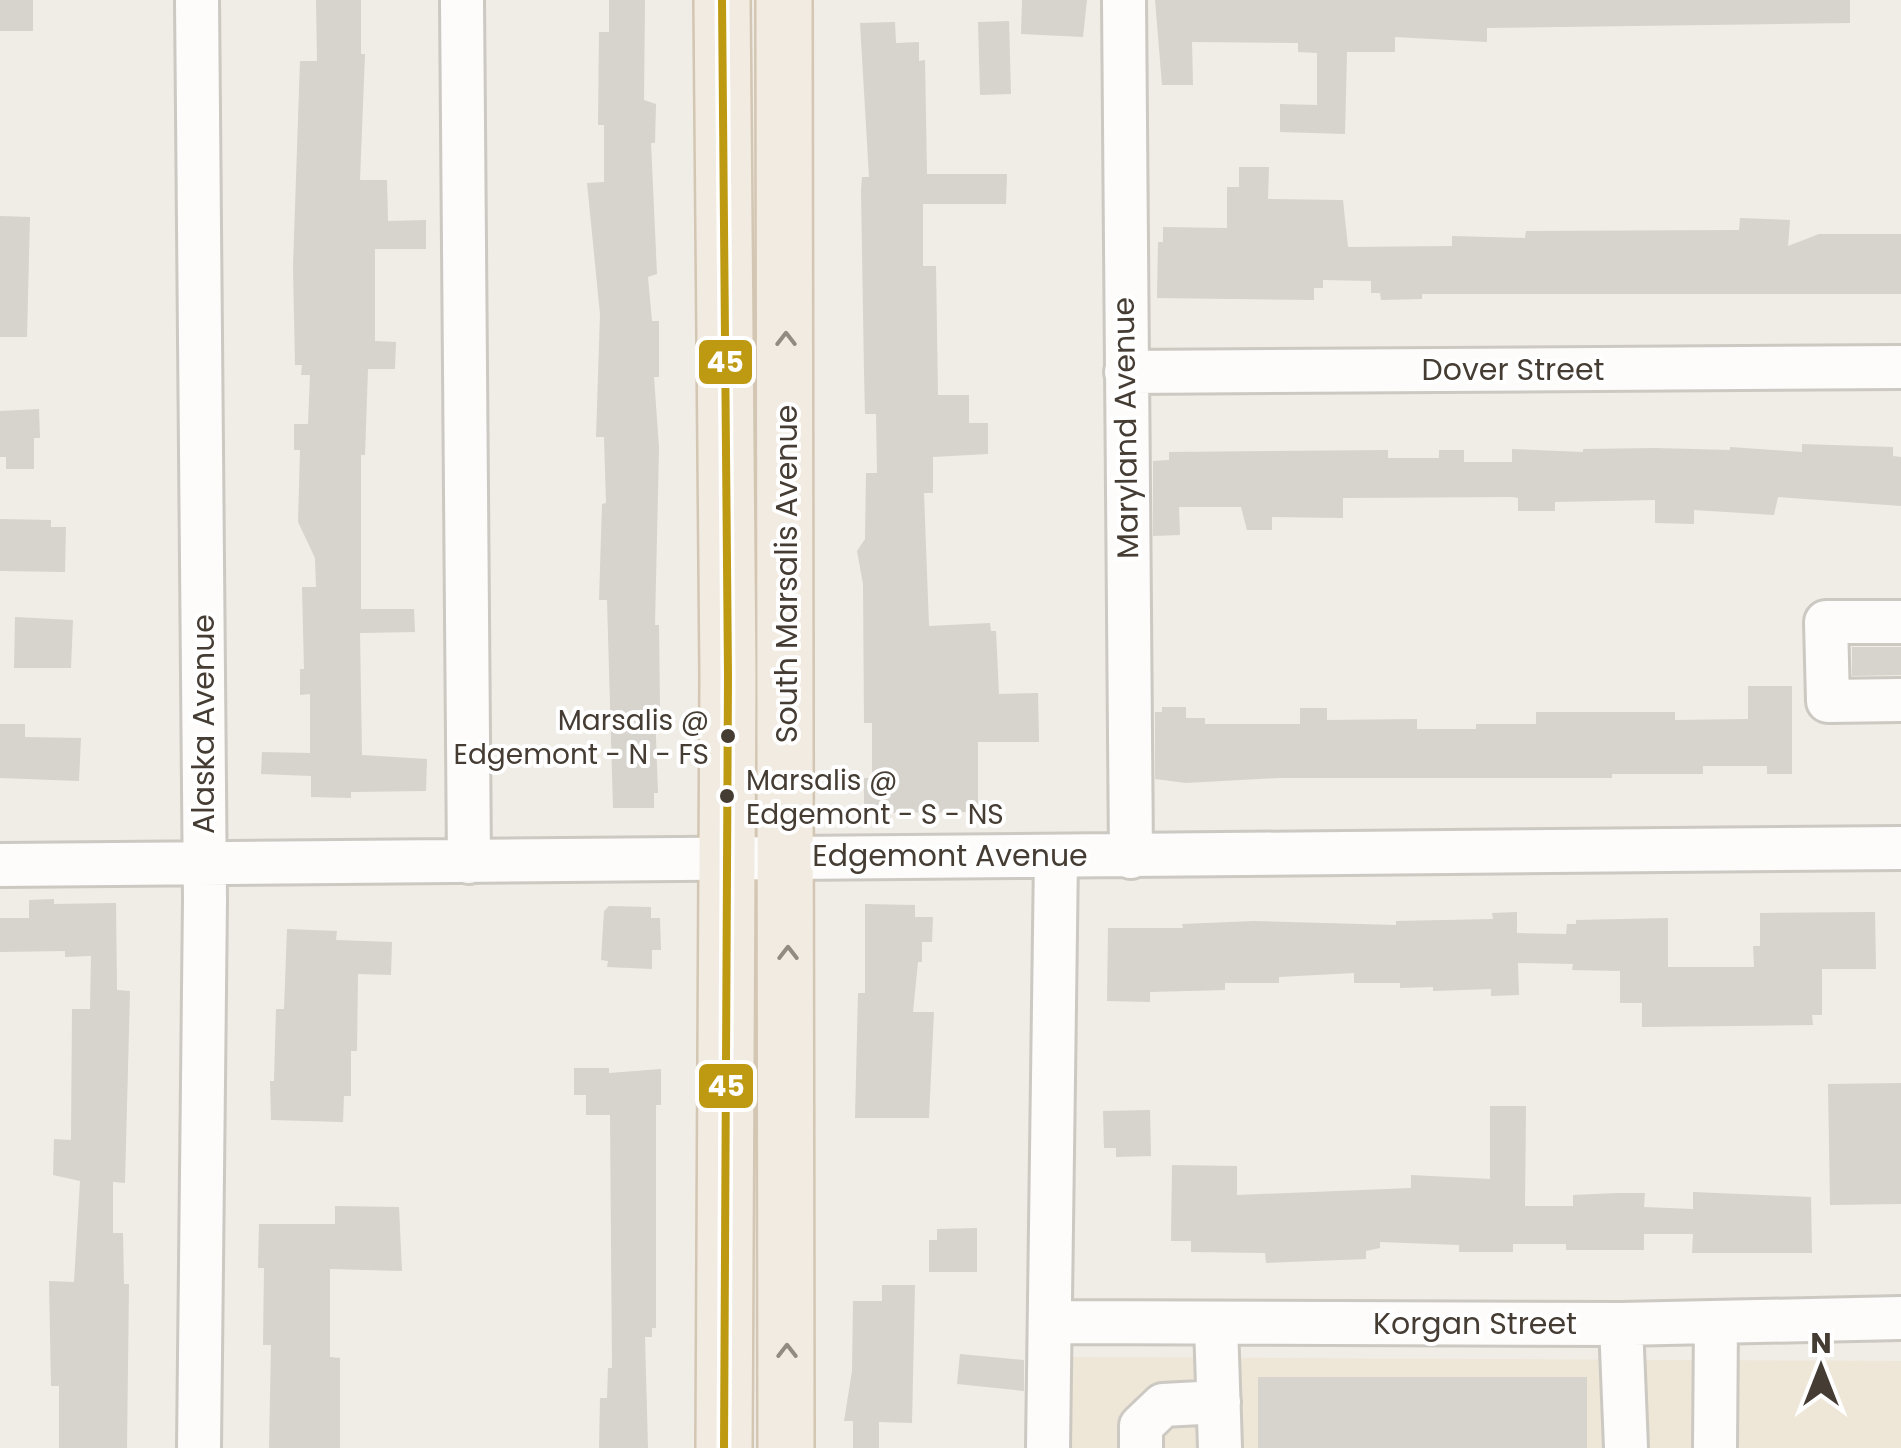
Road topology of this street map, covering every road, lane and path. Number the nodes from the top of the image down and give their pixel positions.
1 (197, 0) edge
2 (462, 0) edge
3 (722, 0) edge
4 (784, 0) edge
5 (1124, 0) edge
6 (1901, 367) edge
7 (1126, 372) junction
8 (1901, 622) edge
9 (1901, 700) edge
10 (1901, 848) edge
11 (788, 856) junction
12 (1056, 856) junction
13 (1131, 856) junction
14 (728, 859) junction
15 (205, 862) junction
16 (469, 862) junction
17 (0, 865) edge
18 (1901, 1318) edge
19 (1050, 1322) junction
20 (1716, 1322) junction
21 (1216, 1324) junction
22 (1621, 1324) junction
23 (1219, 1402) junction
24 (199, 1448) edge
25 (724, 1448) edge
26 (786, 1448) edge
27 (1048, 1448) edge
28 (1141, 1448) edge
29 (1220, 1448) edge
30 (1626, 1448) edge
31 (1715, 1448) edge

1 - 15 street, Alaska Avenue
2 - 16 street
3 - 14 main road, South Marsalis Avenue
11 -> 4 main road, South Marsalis Avenue
5 - 7 street, Maryland Avenue
6 - 7 street, Dover Street
7 - 13 street, Maryland Avenue
8 - 9 street
10 - 13 street, Edgemont Avenue
11 - 12 street, Edgemont Avenue
11 - 14 street, Edgemont Avenue
26 -> 11 main road, South Marsalis Avenue
12 - 13 street, Edgemont Avenue
12 - 19 street
14 - 16 street, Edgemont Avenue
14 - 25 main road, South Marsalis Avenue
15 - 16 street, Edgemont Avenue
15 - 17 street, Edgemont Avenue
15 - 24 street, Alaska Avenue
18 - 20 street, Korgan Street
19 - 21 street, Korgan Street
19 - 27 street
20 - 22 street, Korgan Street
20 - 31 street
21 - 22 street, Korgan Street
21 - 23 street
22 - 30 street
23 - 28 street
23 - 29 street

